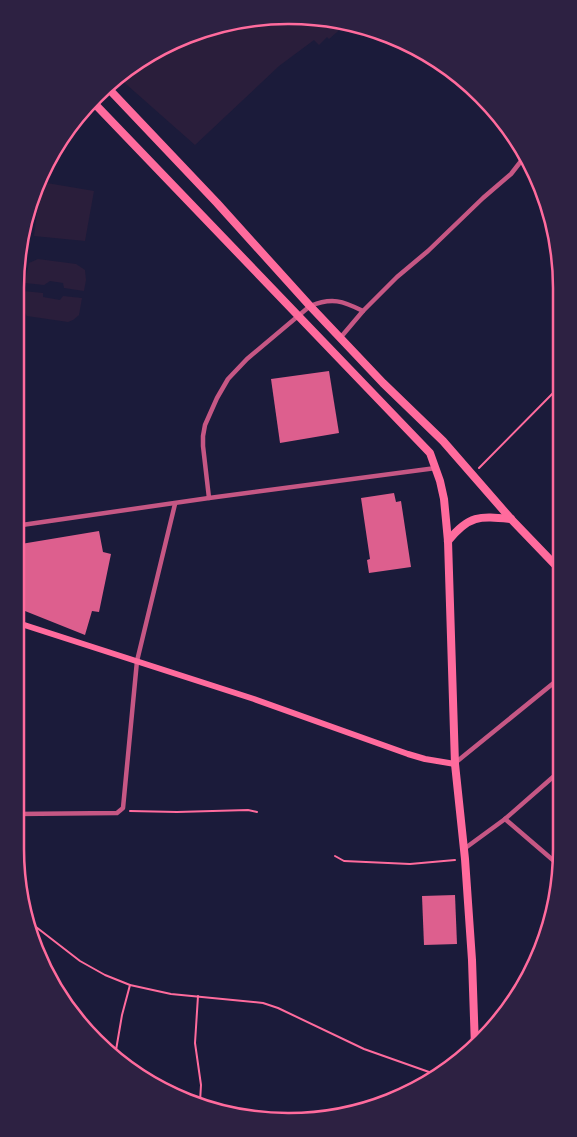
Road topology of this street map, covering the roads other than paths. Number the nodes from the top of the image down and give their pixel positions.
1 (111, 92) edge
2 (97, 106) edge
3 (521, 161) edge
4 (310, 306) junction
5 (363, 311) junction
6 (298, 316) junction
7 (341, 337) junction
8 (443, 441) junction
9 (430, 453) junction
10 (436, 468) junction
11 (210, 498) junction
12 (175, 504) junction
13 (511, 519) junction
14 (24, 525) edge
15 (448, 541) junction
16 (553, 564) edge
17 (24, 625) edge
18 (137, 660) junction
19 (553, 684) edge
20 (455, 764) junction
21 (553, 777) edge
22 (24, 814) edge
23 (505, 819) junction
24 (464, 849) junction
25 (553, 860) edge
26 (474, 1038) edge

1 - 4 main road
2 - 6 main road
3 - 5 street
4 - 5 street
4 - 6 street
4 - 7 main road
5 - 7 street
6 - 9 main road
6 - 11 street
7 - 8 main road
8 - 9 main road
8 - 13 main road
9 - 10 main road
10 - 11 street
10 - 15 main road
11 - 12 street
12 - 14 street
12 - 18 street
13 - 15 main road
13 - 16 main road
15 - 20 main road
17 - 18 main road
18 - 20 main road
18 - 22 street
19 - 20 street
20 - 24 main road
21 - 23 street
23 - 24 street
23 - 25 street
24 - 26 main road

